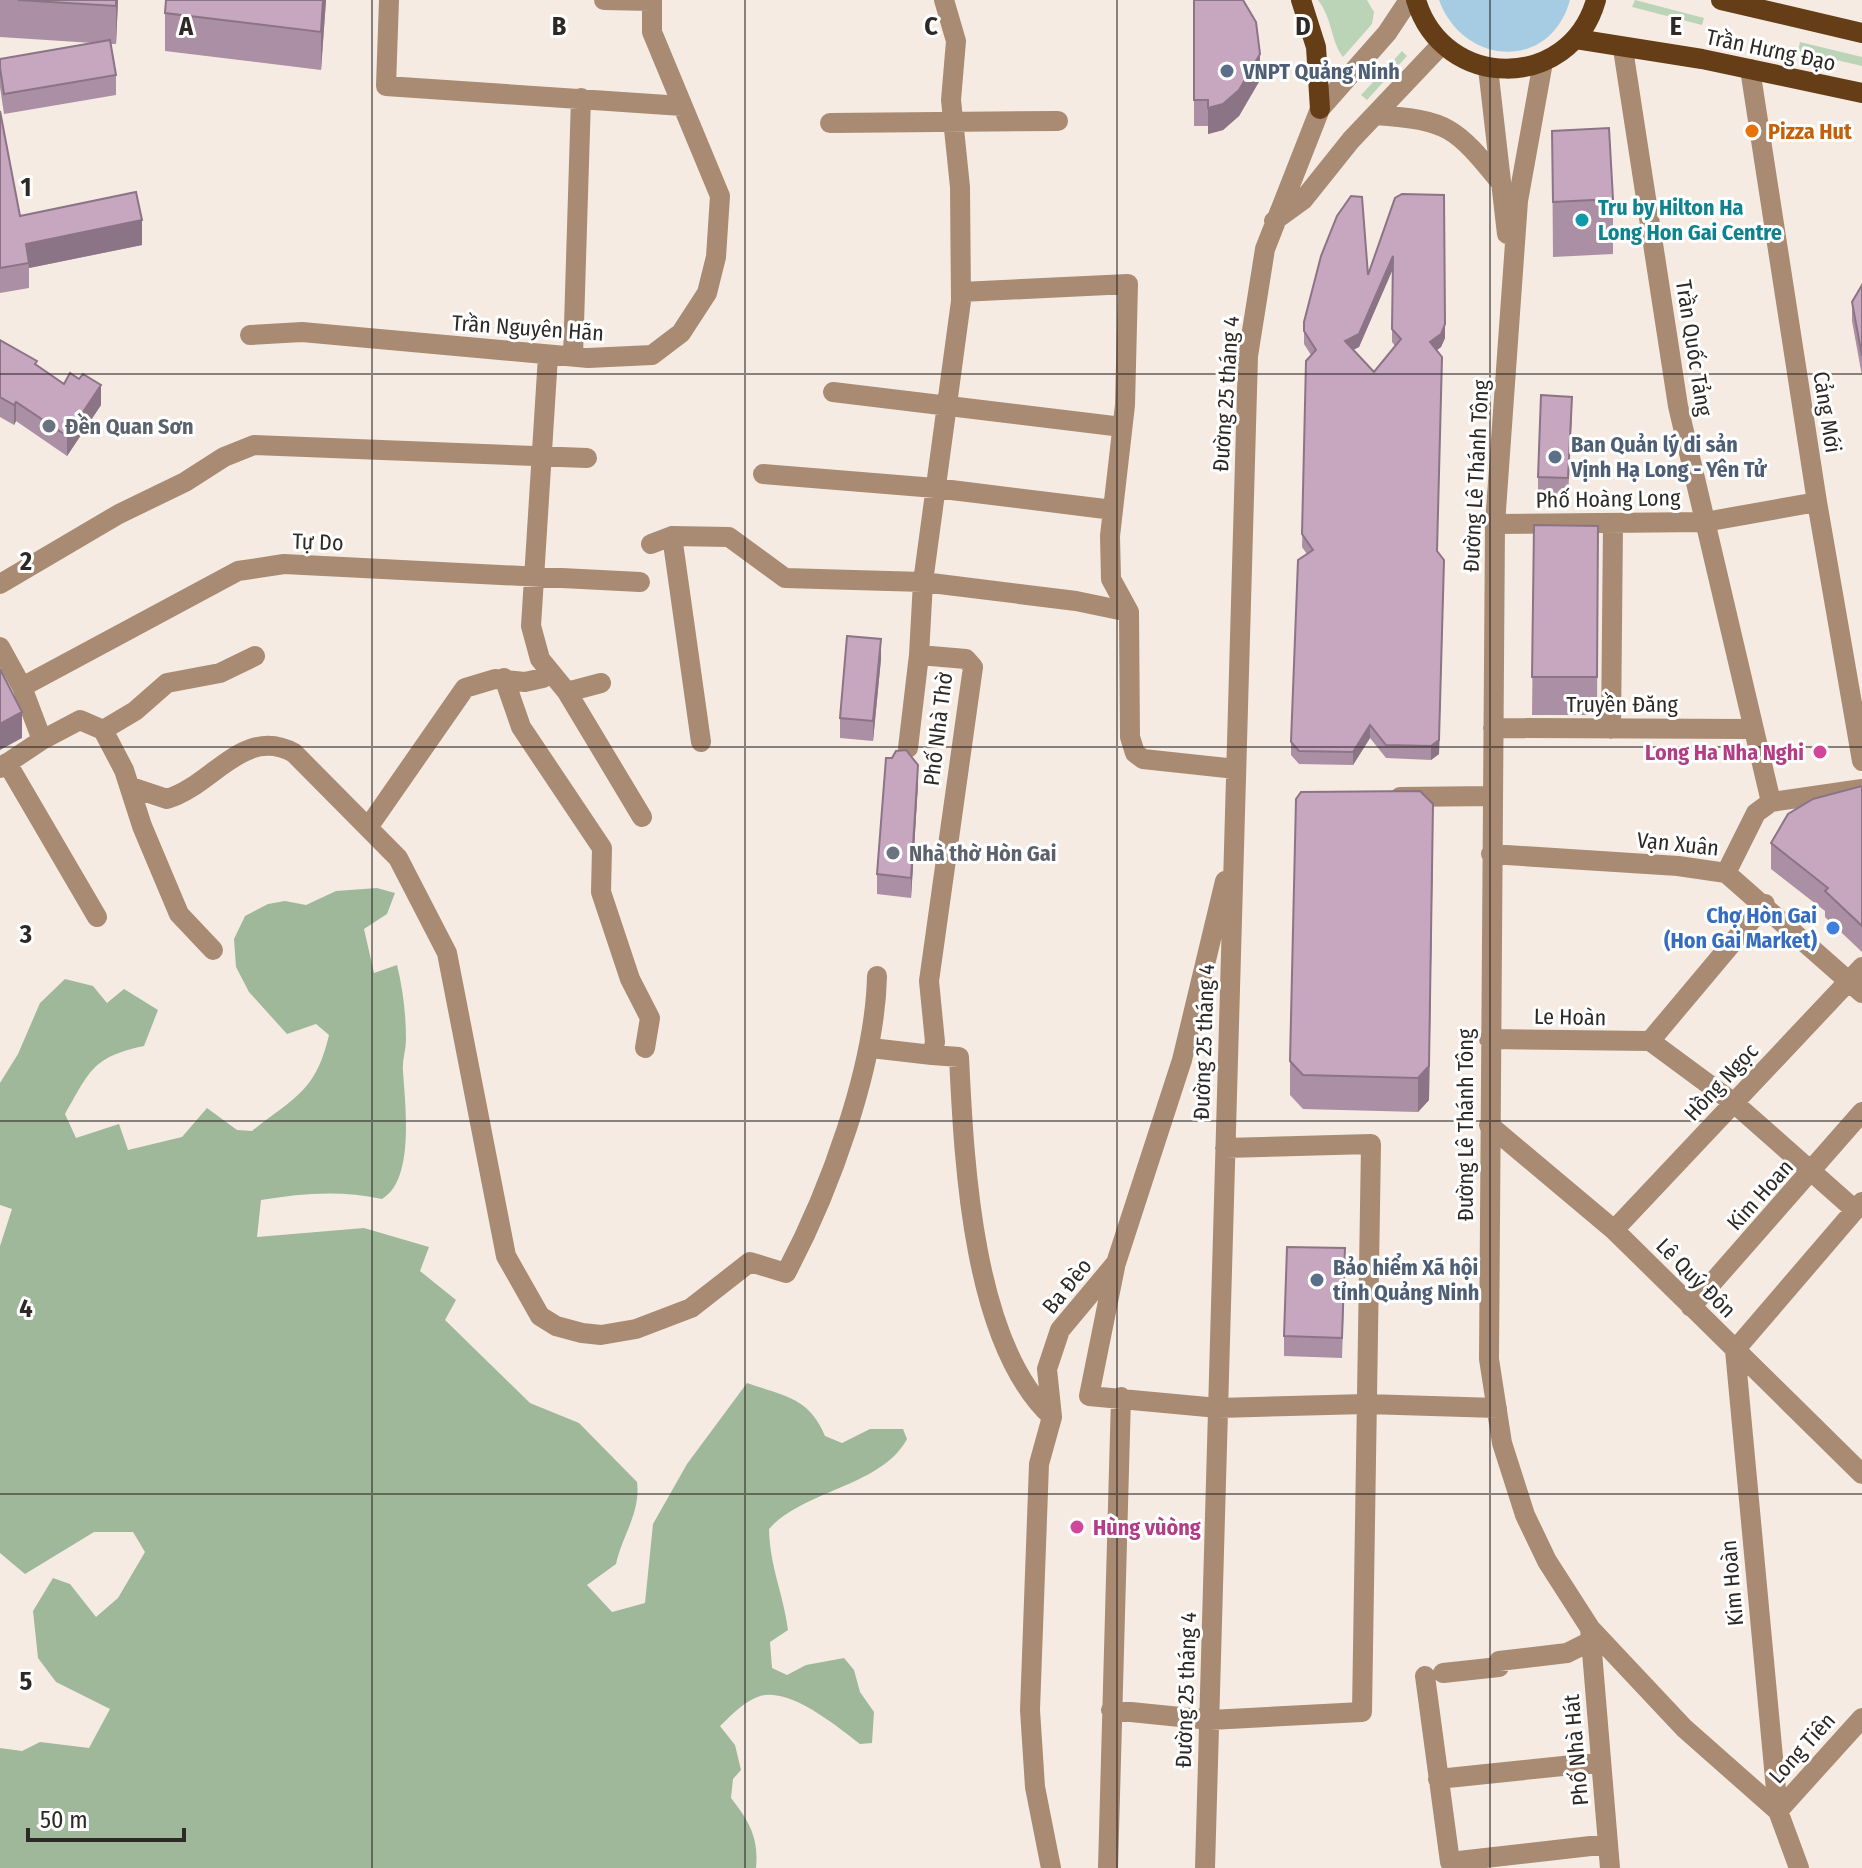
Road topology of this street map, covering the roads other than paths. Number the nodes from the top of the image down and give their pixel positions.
1 (389, 0) edge
2 (604, 0) edge
3 (652, 0) edge
4 (944, 0) edge
5 (1301, 0) edge
6 (1409, 0) edge
7 (1416, 0) edge
8 (1596, 0) edge
9 (1721, 0) edge
10 (1862, 33) edge
11 (1576, 39) junction
12 (1442, 44) junction
13 (1623, 49) junction
14 (1543, 62) junction
15 (1488, 68) junction
16 (1750, 69) junction
17 (1862, 93) edge
18 (581, 98) junction
19 (682, 106) junction
20 (1320, 109) junction
21 (1375, 115) junction
22 (1058, 121) dead end
23 (954, 122) junction
24 (830, 123) dead end
25 (1501, 183) junction
26 (1274, 221) junction
27 (1514, 277) junction
28 (961, 292) junction
29 (250, 335) dead end
30 (548, 356) junction
31 (573, 357) junction
32 (833, 392) dead end
33 (947, 406) junction
34 (1122, 427) junction
35 (540, 456) junction
36 (587, 458) dead end
37 (763, 474) dead end
38 (935, 488) junction
39 (1817, 502) junction
40 (1113, 510) junction
41 (1705, 522) junction
42 (1495, 524) junction
43 (1613, 524) junction
44 (672, 536) junction
45 (651, 544) dead end
46 (536, 576) junction
47 (640, 582) dead end
48 (923, 582) junction
49 (0, 584) edge
50 (1129, 612) junction
51 (0, 647) edge
52 (919, 655) junction
53 (255, 656) dead end
54 (1854, 667) edge
55 (549, 672) junction
56 (504, 678) junction
57 (601, 683) dead end
58 (22, 687) junction
59 (567, 692) junction
60 (1493, 728) junction
61 (1611, 729) junction
62 (1751, 729) junction
63 (103, 730) junction
64 (42, 740) junction
65 (701, 742) dead end
66 (908, 748) edge
67 (1862, 761) edge
68 (4, 766) edge
69 (1236, 769) junction
70 (131, 787) junction
71 (1862, 789) edge
72 (1492, 796) junction
73 (1372, 797) edge
74 (1771, 802) junction
75 (642, 817) dead end
76 (369, 826) junction
77 (1234, 842) junction
78 (1491, 854) junction
79 (1726, 873) junction
80 (1765, 904) junction
81 (97, 917) dead end
82 (213, 950) dead end
83 (877, 976) dead end
84 (1858, 981) edge
85 (1489, 1039) junction
86 (1650, 1041) junction
87 (645, 1048) dead end
88 (871, 1048) junction
89 (932, 1055) junction
90 (1734, 1103) junction
91 (1862, 1112) edge
92 (1489, 1125) junction
93 (1225, 1148) junction
94 (1813, 1172) junction
95 (1859, 1206) edge
96 (1614, 1230) junction
97 (1116, 1263) junction
98 (1691, 1307) junction
99 (1735, 1350) junction
100 (1121, 1397) junction
101 (1366, 1404) junction
102 (1218, 1408) junction
103 (1497, 1408) junction
104 (1052, 1417) junction
105 (1862, 1474) edge
106 (1590, 1634) junction
107 (1111, 1710) junction
108 (1862, 1718) edge
109 (1210, 1720) junction
110 (1601, 1762) junction
111 (1438, 1779) junction
112 (1778, 1811) junction
113 (1608, 1844) junction
114 (1051, 1868) edge
115 (1108, 1868) edge
116 (1205, 1868) edge
117 (1610, 1868) edge
118 (1799, 1868) edge

1 - 18 street
2 - 3 street
3 - 19 street, Trần Nguyên Hãn
4 - 23 street, Phố Nhà Thờ
5 - 20 main road
6 - 20 street, Đường 25 tháng 4
7 - 12 main road
8 - 11 main road
9 - 10 main road, Trần Hưng Đạo
11 - 13 main road, Trần Hưng Đạo
11 - 14 main road
12 - 15 main road
12 - 21 street
13 - 16 main road, Trần Hưng Đạo
13 - 41 street, Trần Quốc Tảng
14 - 15 main road
14 - 27 street, Đường Lê Thánh Tông
15 - 25 street, Đường Lê Thánh Tông
16 - 17 main road, Trần Hưng Đạo
16 - 39 street, Cảng Mới
18 - 19 street
18 - 31 street
19 - 31 street, Trần Nguyên Hãn
20 - 26 street, Đường 25 tháng 4
21 - 25 street
21 - 26 street
22 - 23 street
23 - 24 street
23 - 28 street, Phố Nhà Thờ
25 - 27 street, Đường Lê Thánh Tông
26 - 69 street, Đường 25 tháng 4
27 - 42 street, Đường Lê Thánh Tông
28 - 33 street, Phố Nhà Thờ
28 - 34 street
29 - 30 street, Trần Nguyên Hãn
30 - 31 street, Trần Nguyên Hãn
30 - 35 street
32 - 33 street
33 - 34 street
33 - 38 street, Phố Nhà Thờ
34 - 40 street
35 - 36 street
35 - 46 street
35 - 49 street
37 - 38 street
38 - 40 street
38 - 48 street, Phố Nhà Thờ
39 - 41 street, Phố Hoàng Long
39 - 54 street, Cảng Mới
40 - 50 street
41 - 43 street, Phố Hoàng Long
41 - 62 street, Trần Quốc Tảng
42 - 43 street, Phố Hoàng Long
42 - 60 street, Đường Lê Thánh Tông
43 - 61 street
44 - 45 street
44 - 48 street
44 - 65 street
46 - 47 street, Tự Do
46 - 55 street
46 - 58 street, Tự Do
48 - 50 street
48 - 52 street, Phố Nhà Thờ
50 - 69 street
51 - 58 street
52 - 66 street
52 - 89 street, Phố Nhà Thờ
53 - 63 street
54 - 67 street, Cảng Mới
55 - 56 street
55 - 59 street
56 - 76 street
56 - 87 street
57 - 59 street
58 - 64 street
59 - 75 street
60 - 61 street, Truyền Đăng
60 - 72 street, Đường Lê Thánh Tông
61 - 62 street, Truyền Đăng
62 - 74 street, Trần Quốc Tảng
63 - 64 street
63 - 70 street
64 - 68 street
68 - 81 street
69 - 77 street, Đường 25 tháng 4
70 - 76 street
70 - 82 street
71 - 74 street
72 - 73 street
72 - 78 street, Đường Lê Thánh Tông
74 - 79 street
76 - 88 street
77 - 93 street, Đường 25 tháng 4
77 - 97 street, Ba Đèo
78 - 79 street, Vạn Xuân
78 - 85 street, Đường Lê Thánh Tông
79 - 80 street, Vạn Xuân
80 - 84 street, Vạn Xuân
80 - 86 street
83 - 88 street
84 - 90 street, Hồng Ngọc
85 - 86 street, Le Hoàn
85 - 92 street, Đường Lê Thánh Tông
86 - 90 street
88 - 89 street
89 - 104 street
90 - 94 street
90 - 96 street, Hồng Ngọc
91 - 94 street, Kim Hoan
92 - 96 street, Lê Quý Đôn
92 - 103 street, Đường Lê Thánh Tông
93 - 101 street
93 - 102 street, Đường 25 tháng 4
94 - 95 street
94 - 98 street, Kim Hoan
95 - 99 street
96 - 98 street, Lê Quý Đôn
97 - 100 street
97 - 104 street, Ba Đèo
98 - 99 street, Lê Quý Đôn
99 - 105 street, Lê Quý Đôn
99 - 112 street, Kim Hoàn
100 - 102 street
100 - 107 street
101 - 102 street
101 - 103 street
101 - 109 street
102 - 109 street, Đường 25 tháng 4
103 - 106 street, Đường Lê Thánh Tông
104 - 114 street, Ba Đèo
106 - 110 street, Phố Nhà Hát
106 - 111 street
106 - 112 street, Đường Lê Thánh Tông
107 - 109 street
107 - 115 street
108 - 112 street, Long Tiên
109 - 116 street, Đường 25 tháng 4
110 - 111 street
110 - 113 street, Phố Nhà Hát
111 - 113 street
112 - 118 street, Đường Lê Thánh Tông
113 - 117 street, Phố Nhà Hát

